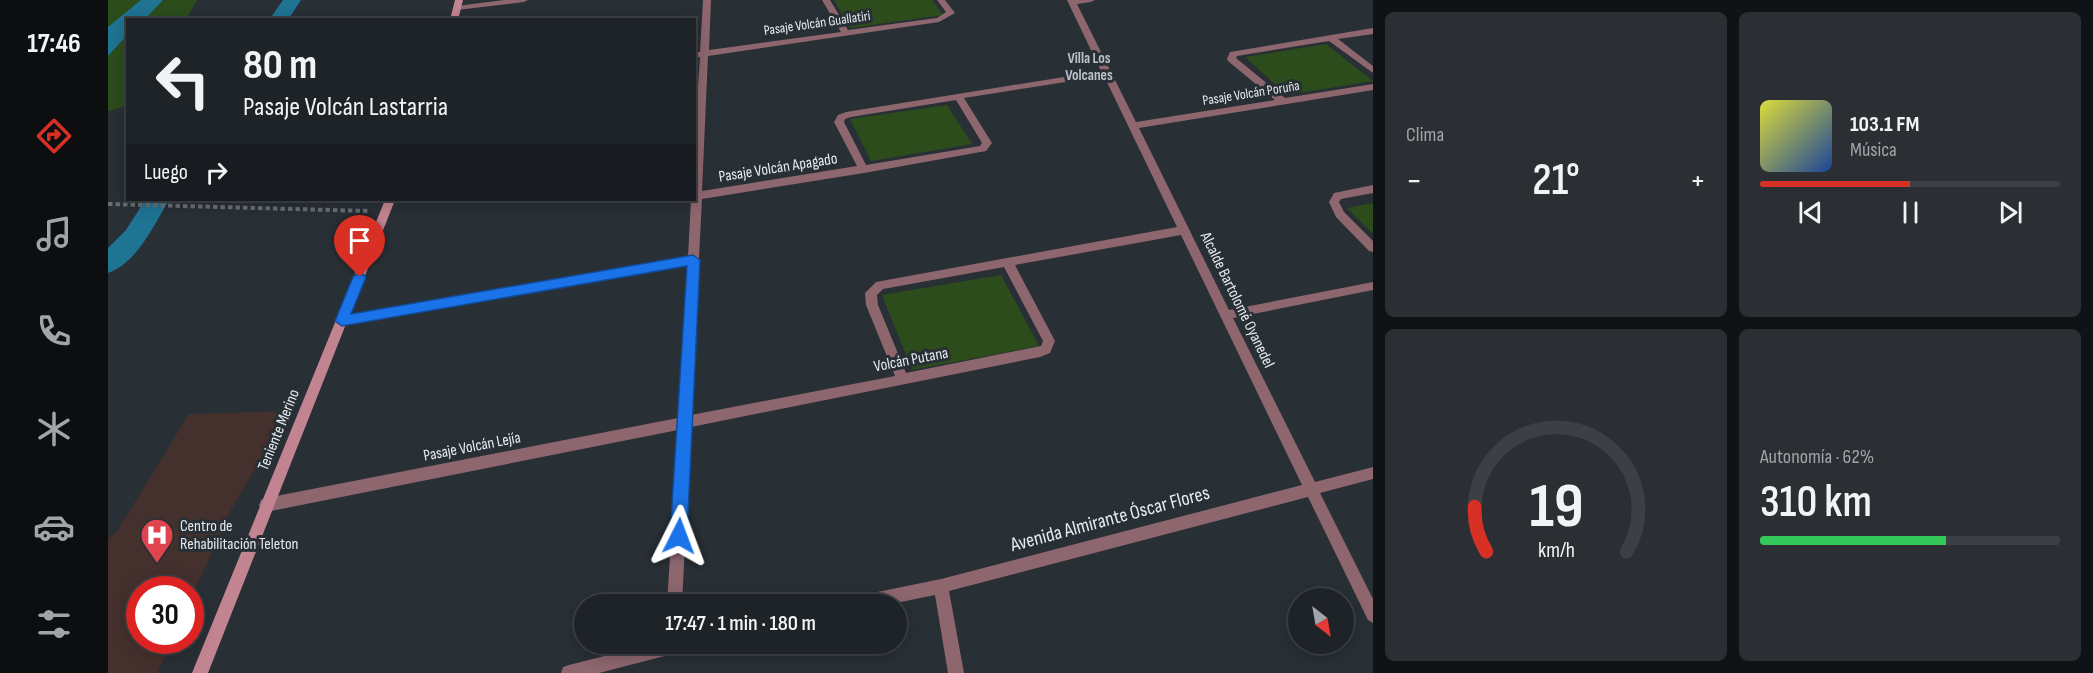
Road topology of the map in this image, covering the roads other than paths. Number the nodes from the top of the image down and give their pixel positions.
1 (524, 0) edge
2 (707, 0) edge
3 (826, 0) edge
4 (941, 0) edge
5 (1091, 0) edge
6 (1072, 1) edge
7 (458, 4) edge
8 (1373, 31) edge
9 (845, 32) junction
10 (1329, 37) junction
11 (699, 54) edge
12 (1373, 70) edge
13 (1107, 73) junction
14 (1373, 87) edge
15 (959, 97) junction
16 (1282, 101) junction
17 (1133, 126) junction
18 (697, 144) edge
19 (864, 170) junction
20 (1373, 189) edge
21 (696, 196) joint
22 (696, 201) edge
23 (388, 205) edge
24 (1184, 231) junction
25 (1373, 248) edge
26 (693, 260) junction
27 (1007, 261) junction
28 (1373, 286) edge
29 (1226, 315) junction
30 (342, 321) junction
31 (902, 378) junction
32 (685, 420) junction
33 (1373, 472) edge
34 (1310, 487) junction
35 (266, 506) junction
36 (941, 586) junction
37 (676, 594) edge
38 (904, 594) edge
39 (1373, 615) edge
40 (641, 654) edge
41 (580, 672) edge
42 (200, 673) edge
43 (956, 673) edge

1 - 7 street
2 - 11 street
3 - 9 street
4 - 9 street, Pasaje Volcán Guallatiri
5 - 6 street
6 - 13 street, Alcalde Bartolomé Oyanedel
8 - 10 street
9 - 11 street, Pasaje Volcán Guallatiri
10 - 12 street
10 - 16 street
11 - 18 street
13 - 15 street, Pasaje Volcán Apagado
13 - 17 street, Alcalde Bartolomé Oyanedel
14 - 16 street, Pasaje Volcán Poruña
15 - 19 street, Pasaje Volcán Apagado
15 - 19 street, Pasaje Volcán Apagado
16 - 17 street, Pasaje Volcán Poruña
17 - 24 street, Alcalde Bartolomé Oyanedel
18 - 21 street
19 - 21 street, Pasaje Volcán Apagado
20 - 25 street
22 - 26 street
23 - 30 street, Teniente Merino
24 - 27 street
24 - 29 street, Alcalde Bartolomé Oyanedel
26 - 30 street
26 - 32 street
27 - 31 street
27 - 31 street, Volcán Putana
28 - 29 street
29 - 34 street, Alcalde Bartolomé Oyanedel
30 - 35 street, Teniente Merino
31 - 32 street, Volcán Putana
32 - 35 street, Pasaje Volcán Lejía
32 - 37 street
33 - 34 street, Avenida Almirante Óscar Flores
34 - 36 street, Avenida Almirante Óscar Flores
34 - 39 street, Alcalde Bartolomé Oyanedel
35 - 42 street, Teniente Merino
36 - 38 street, Avenida Almirante Óscar Flores
36 - 43 street
40 - 41 street

